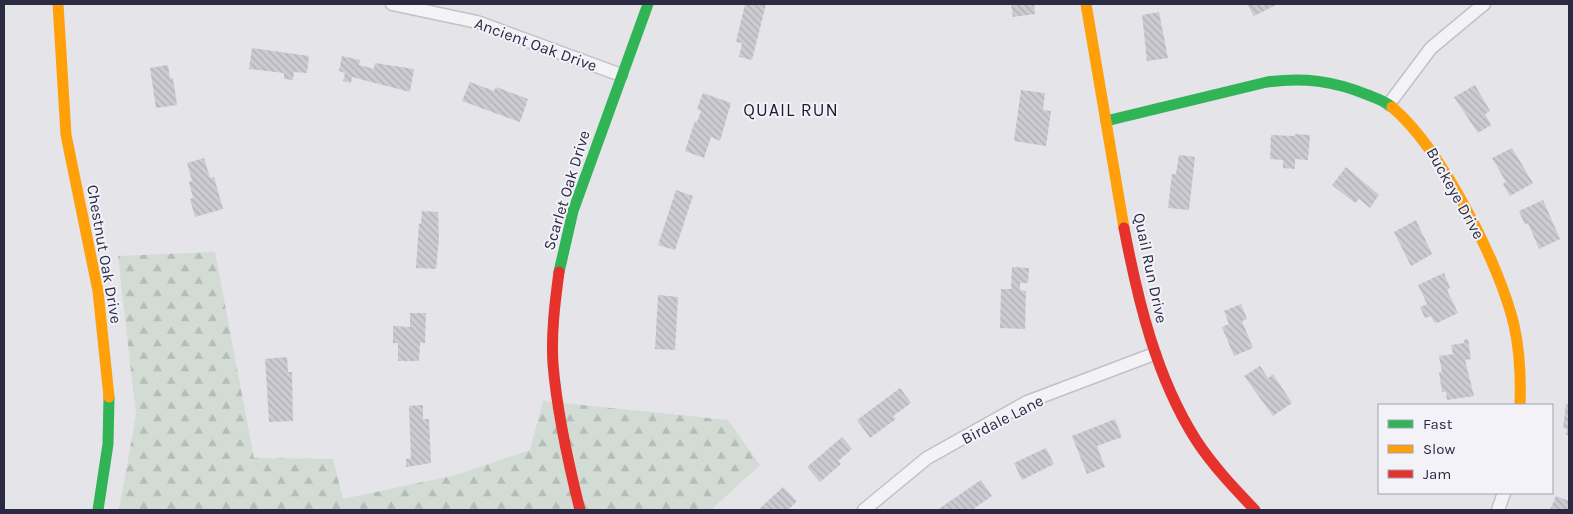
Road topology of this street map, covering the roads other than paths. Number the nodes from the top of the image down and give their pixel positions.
1 (58, 4) edge
2 (392, 4) edge
3 (648, 4) edge
4 (1086, 4) edge
5 (1484, 4) edge
6 (621, 75) junction
7 (1389, 104) junction
8 (1106, 121) junction
9 (1154, 354) junction
10 (1520, 404) edge
11 (1504, 494) edge
12 (98, 510) edge
13 (580, 510) edge
14 (864, 510) edge
15 (1255, 510) edge
16 (1498, 510) edge

1 - 12 street, Chestnut Oak Drive
2 - 6 street, Ancient Oak Drive
3 - 6 street, Scarlet Oak Drive
4 - 8 street, Quail Run Drive
5 - 7 street
6 - 13 street, Scarlet Oak Drive
7 - 8 street, Buckeye Drive
7 - 10 street, Buckeye Drive
8 - 9 street, Quail Run Drive
9 - 14 street, Birdale Lane
9 - 15 street, Quail Run Drive
11 - 16 street

